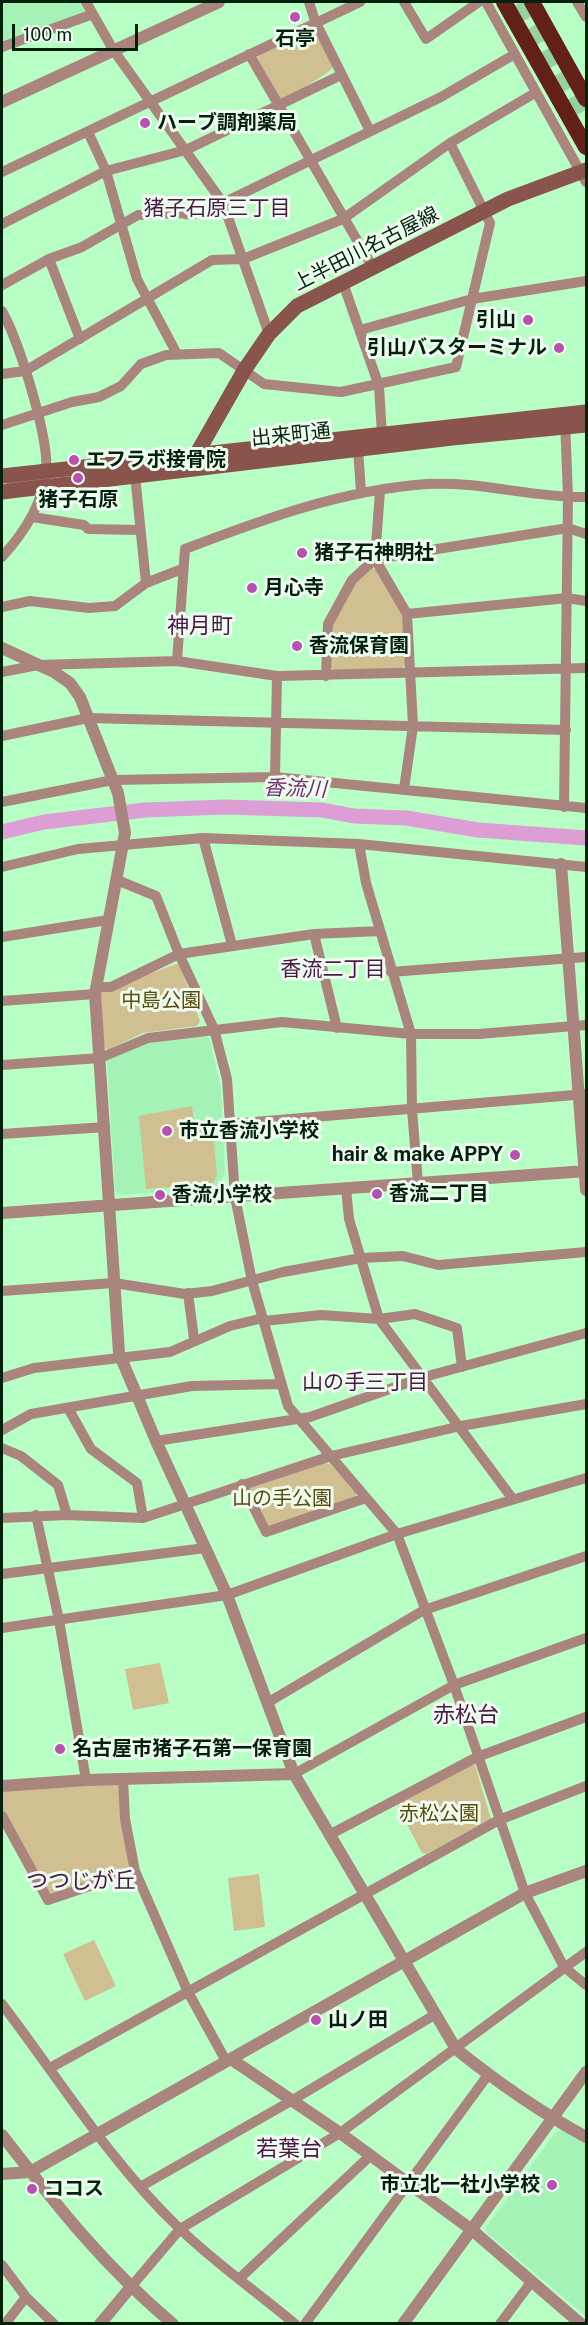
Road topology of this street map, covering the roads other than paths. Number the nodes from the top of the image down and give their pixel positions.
1 (86, 2) edge
2 (219, 2) edge
3 (309, 2) edge
4 (360, 2) edge
5 (404, 2) edge
6 (479, 2) edge
7 (486, 2) edge
8 (504, 2) edge
9 (532, 2) edge
10 (577, 2) edge
11 (93, 14) junction
12 (586, 16) edge
13 (315, 21) junction
14 (2, 47) edge
15 (114, 51) junction
16 (249, 54) junction
17 (515, 54) junction
18 (341, 75) junction
19 (535, 93) junction
20 (586, 99) edge
21 (2, 102) edge
22 (152, 102) junction
23 (278, 107) junction
24 (370, 131) junction
25 (88, 132) junction
26 (450, 143) junction
27 (586, 147) edge
28 (186, 150) junction
29 (309, 159) junction
30 (106, 171) junction
31 (2, 172) edge
32 (585, 174) edge
33 (223, 203) junction
34 (485, 213) junction
35 (343, 219) junction
36 (120, 223) junction
37 (2, 224) edge
38 (49, 259) junction
39 (243, 259) junction
40 (372, 266) junction
41 (586, 281) edge
42 (343, 283) junction
43 (2, 285) edge
44 (149, 299) junction
45 (472, 299) junction
46 (2, 311) edge
47 (360, 330) junction
48 (269, 334) junction
49 (80, 339) junction
50 (177, 354) junction
51 (245, 369) junction
52 (25, 371) junction
53 (2, 374) edge
54 (379, 386) junction
55 (586, 412) edge
56 (36, 413) junction
57 (565, 421) junction
58 (586, 425) edge
59 (2, 426) edge
60 (382, 435) junction
61 (358, 449) junction
62 (196, 455) junction
63 (180, 469) junction
64 (135, 475) junction
65 (2, 477) edge
66 (45, 478) junction
67 (2, 485) edge
68 (380, 491) junction
69 (2, 492) edge
70 (361, 492) junction
71 (568, 497) junction
72 (586, 497) edge
73 (32, 517) junction
74 (568, 528) junction
75 (140, 530) junction
76 (586, 534) edge
77 (2, 557) edge
78 (375, 559) junction
79 (182, 570) junction
80 (146, 583) junction
81 (567, 598) junction
82 (586, 601) edge
83 (2, 607) edge
84 (407, 614) junction
85 (2, 648) edge
86 (177, 661) junction
87 (38, 665) junction
88 (565, 668) junction
89 (586, 668) edge
90 (2, 672) edge
91 (410, 673) junction
92 (277, 676) junction
93 (326, 676) junction
94 (88, 718) junction
95 (276, 723) junction
96 (413, 726) junction
97 (566, 730) junction
98 (2, 736) edge
99 (275, 777) junction
100 (113, 780) junction
101 (404, 789) junction
102 (2, 802) edge
103 (564, 807) junction
104 (586, 808) edge
105 (203, 838) junction
106 (123, 843) junction
107 (359, 844) junction
108 (561, 864) junction
109 (2, 867) edge
110 (586, 867) edge
111 (117, 880) junction
112 (108, 920) junction
113 (380, 931) junction
114 (314, 934) junction
115 (2, 938) edge
116 (232, 945) junction
117 (179, 954) junction
118 (586, 957) edge
119 (568, 959) junction
120 (391, 972) junction
121 (95, 991) junction
122 (2, 1001) edge
123 (580, 1026) edge
124 (337, 1028) junction
125 (214, 1029) junction
126 (411, 1034) junction
127 (100, 1058) junction
128 (2, 1065) edge
129 (583, 1095) edge
130 (412, 1110) junction
131 (231, 1124) junction
132 (105, 1127) junction
133 (2, 1134) edge
134 (586, 1171) edge
135 (418, 1183) junction
136 (346, 1188) junction
137 (586, 1190) edge
138 (235, 1197) junction
139 (111, 1205) junction
140 (2, 1213) edge
141 (586, 1252) edge
142 (361, 1258) junction
143 (252, 1281) junction
144 (114, 1283) junction
145 (2, 1291) edge
146 (188, 1293) junction
147 (380, 1318) junction
148 (264, 1319) junction
149 (586, 1333) edge
150 (194, 1339) junction
151 (122, 1358) junction
152 (462, 1366) junction
153 (423, 1377) junction
154 (2, 1378) edge
155 (280, 1384) junction
156 (138, 1397) junction
157 (586, 1404) edge
158 (68, 1408) junction
159 (300, 1419) junction
160 (461, 1426) junction
161 (2, 1430) edge
162 (156, 1441) junction
163 (2, 1448) edge
164 (331, 1456) junction
165 (586, 1478) edge
166 (242, 1484) junction
167 (366, 1498) junction
168 (512, 1498) junction
169 (184, 1503) junction
170 (36, 1515) junction
171 (67, 1515) junction
172 (2, 1518) edge
173 (143, 1518) junction
174 (397, 1534) junction
175 (205, 1548) junction
176 (586, 1556) edge
177 (47, 1566) junction
178 (2, 1574) edge
179 (226, 1595) junction
180 (424, 1610) junction
181 (58, 1620) junction
182 (2, 1629) edge
183 (586, 1638) edge
184 (454, 1685) junction
185 (267, 1703) junction
186 (586, 1718) edge
187 (477, 1757) junction
188 (294, 1774) junction
189 (123, 1779) junction
190 (86, 1780) junction
191 (2, 1785) edge
192 (586, 1786) edge
193 (2, 1816) edge
194 (499, 1820) junction
195 (329, 1835) junction
196 (586, 1871) edge
197 (135, 1872) junction
198 (525, 1893) junction
199 (367, 1894) junction
200 (586, 1952) edge
201 (406, 1960) junction
202 (564, 1967) junction
203 (586, 1985) edge
204 (188, 1992) junction
205 (2, 2004) edge
206 (435, 2014) junction
207 (456, 2049) junction
208 (228, 2060) junction
209 (50, 2068) junction
210 (586, 2072) edge
211 (488, 2075) junction
212 (291, 2101) junction
213 (554, 2119) junction
214 (95, 2133) junction
215 (340, 2133) junction
216 (2, 2135) edge
217 (586, 2137) edge
218 (371, 2156) junction
219 (30, 2172) junction
220 (2, 2174) edge
221 (410, 2184) junction
222 (140, 2187) junction
223 (180, 2229) junction
224 (472, 2230) junction
225 (2, 2265) edge
226 (240, 2278) junction
227 (532, 2281) junction
228 (130, 2288) junction
229 (26, 2297) junction
230 (5, 2324) edge
231 (54, 2324) edge
232 (100, 2324) edge
233 (173, 2324) edge
234 (295, 2324) edge
235 (305, 2324) edge
236 (403, 2324) edge
237 (500, 2324) edge
238 (581, 2324) edge

1 - 11 street
2 - 15 street
3 - 13 street
4 - 13 street
5 - 6 street
7 - 17 street
8 - 27 highway
9 - 20 highway
10 - 12 street
11 - 14 street
11 - 15 street
13 - 16 street
13 - 18 street
15 - 21 street
15 - 22 street
16 - 22 street
16 - 23 street
17 - 19 street
17 - 24 street
18 - 23 street
18 - 24 street
19 - 26 street
19 - 32 street
22 - 25 street
22 - 28 street
23 - 28 street
23 - 29 street
24 - 29 street
25 - 30 street
25 - 31 street
26 - 34 street
26 - 35 street
28 - 30 street
28 - 33 street
29 - 33 street
29 - 35 street
30 - 36 street
30 - 37 street
32 - 34 main road, 上半田川名古屋線
33 - 36 street
33 - 39 street
34 - 40 main road, 上半田川名古屋線
34 - 45 street
35 - 39 street
35 - 40 street
36 - 38 street
36 - 44 street
38 - 43 street
38 - 49 street
39 - 44 street
39 - 48 street
40 - 42 main road, 上半田川名古屋線
41 - 45 street
42 - 47 street
42 - 48 main road, 上半田川名古屋線
44 - 49 street
44 - 50 street
45 - 47 street
45 - 54 street
46 - 52 street
47 - 54 street
48 - 51 main road, 上半田川名古屋線
49 - 52 street
50 - 51 street
50 - 56 street
51 - 54 street
51 - 62 main road, 上半田川名古屋線
52 - 53 street
52 - 56 street
54 - 60 street
55 - 57 main road, 出来町通
56 - 59 street
56 - 66 street
57 - 58 main road, 出来町通
57 - 60 main road, 出来町通
57 - 61 main road, 出来町通
57 - 71 street
60 - 62 main road, 出来町通
61 - 63 main road, 出来町通
61 - 70 street
62 - 66 main road, 出来町通
63 - 64 main road, 出来町通
63 - 66 street
64 - 66 main road, 出来町通
64 - 75 street
65 - 66 main road, 出来町通
66 - 67 street
66 - 69 main road, 出来町通
66 - 73 street
68 - 70 street
68 - 71 street
68 - 78 street
70 - 79 street
71 - 72 street
71 - 74 street
73 - 75 street
73 - 77 street
74 - 76 street
74 - 78 street
74 - 81 street
75 - 80 street
78 - 84 street
78 - 93 street
79 - 80 street
79 - 86 street
80 - 83 street
81 - 82 street
81 - 84 street
81 - 88 street
84 - 91 street
85 - 87 street
86 - 87 street
86 - 92 street
87 - 90 street
87 - 94 street
88 - 89 street
88 - 91 street
88 - 97 street
91 - 93 street
91 - 96 street
92 - 93 street
92 - 95 street
94 - 95 street
94 - 98 street
94 - 100 street
95 - 96 street
95 - 99 street
96 - 97 street
96 - 101 street
97 - 103 street
99 - 100 street
99 - 101 street
100 - 102 street
100 - 106 street
101 - 103 street
103 - 104 street
105 - 106 street
105 - 107 street
105 - 116 street
106 - 109 street
106 - 111 street
107 - 108 street
107 - 113 street
108 - 110 street
108 - 119 street
111 - 112 street
111 - 117 street
112 - 115 street
112 - 121 street
113 - 114 street
113 - 120 street
114 - 116 street
114 - 124 street
116 - 117 street
117 - 121 street
117 - 125 street
118 - 119 street
119 - 120 street
119 - 123 street
120 - 126 street
121 - 122 street
121 - 127 street
123 - 126 street
123 - 129 street
124 - 125 street
124 - 126 street
125 - 127 street
125 - 131 street
126 - 130 street
127 - 128 street
127 - 132 street
129 - 130 street
129 - 134 street
130 - 131 street
130 - 135 street
131 - 138 street
132 - 133 street
132 - 139 street
134 - 135 street
134 - 137 street
135 - 136 street
136 - 138 street
136 - 142 street
138 - 139 street
138 - 143 street
139 - 140 street
139 - 144 street
141 - 142 street
142 - 143 street
142 - 147 street
143 - 146 street
143 - 148 street
144 - 145 street
144 - 146 street
144 - 151 street
146 - 150 street
147 - 148 street
147 - 152 street
147 - 153 street
148 - 150 street
148 - 155 street
149 - 152 street
150 - 151 street
151 - 154 street
151 - 156 street
152 - 153 street
153 - 159 street
153 - 160 street
155 - 156 street
155 - 159 street
156 - 158 street
156 - 162 street
157 - 160 street
158 - 161 street
158 - 173 street
159 - 162 street
159 - 164 street
160 - 164 street
160 - 168 street
162 - 169 street
163 - 171 street
164 - 166 street
164 - 167 street
165 - 168 street
166 - 167 street
166 - 169 street
167 - 174 street
168 - 174 street
169 - 173 street
169 - 175 street
170 - 171 street
170 - 172 street
170 - 177 street
171 - 173 street
174 - 179 street
174 - 180 street
175 - 177 street
175 - 179 street
176 - 180 street
177 - 178 street
177 - 181 street
179 - 181 street
179 - 185 street
180 - 184 street
180 - 185 street
181 - 182 street
181 - 190 street
183 - 184 street
184 - 187 street
184 - 188 street
185 - 188 street
186 - 187 street
187 - 194 street
187 - 195 street
188 - 189 street
188 - 195 street
189 - 190 street
189 - 197 street
190 - 191 street
192 - 194 street
193 - 197 street
194 - 198 street
194 - 199 street
195 - 199 street
196 - 198 street
197 - 204 street
198 - 201 street
198 - 202 street
199 - 201 street
199 - 204 street
200 - 202 street
201 - 206 street
201 - 208 street
202 - 203 street
202 - 207 street
204 - 208 street
204 - 209 street
205 - 209 street
206 - 207 street
206 - 212 street
207 - 211 street
207 - 215 street
208 - 212 street
208 - 214 street
209 - 214 street
210 - 213 street
211 - 213 street
211 - 221 street
212 - 215 street
212 - 222 street
213 - 217 street
213 - 224 street
214 - 219 street
214 - 222 street
215 - 218 street
215 - 223 street
216 - 219 street
218 - 221 street
218 - 226 street
219 - 220 street
219 - 228 street
221 - 224 street
221 - 235 street
222 - 223 street
223 - 226 street
223 - 228 street
224 - 227 street
224 - 236 street
225 - 229 street
226 - 234 street
227 - 237 street
227 - 238 street
228 - 232 street
228 - 233 street
229 - 230 street
229 - 231 street

